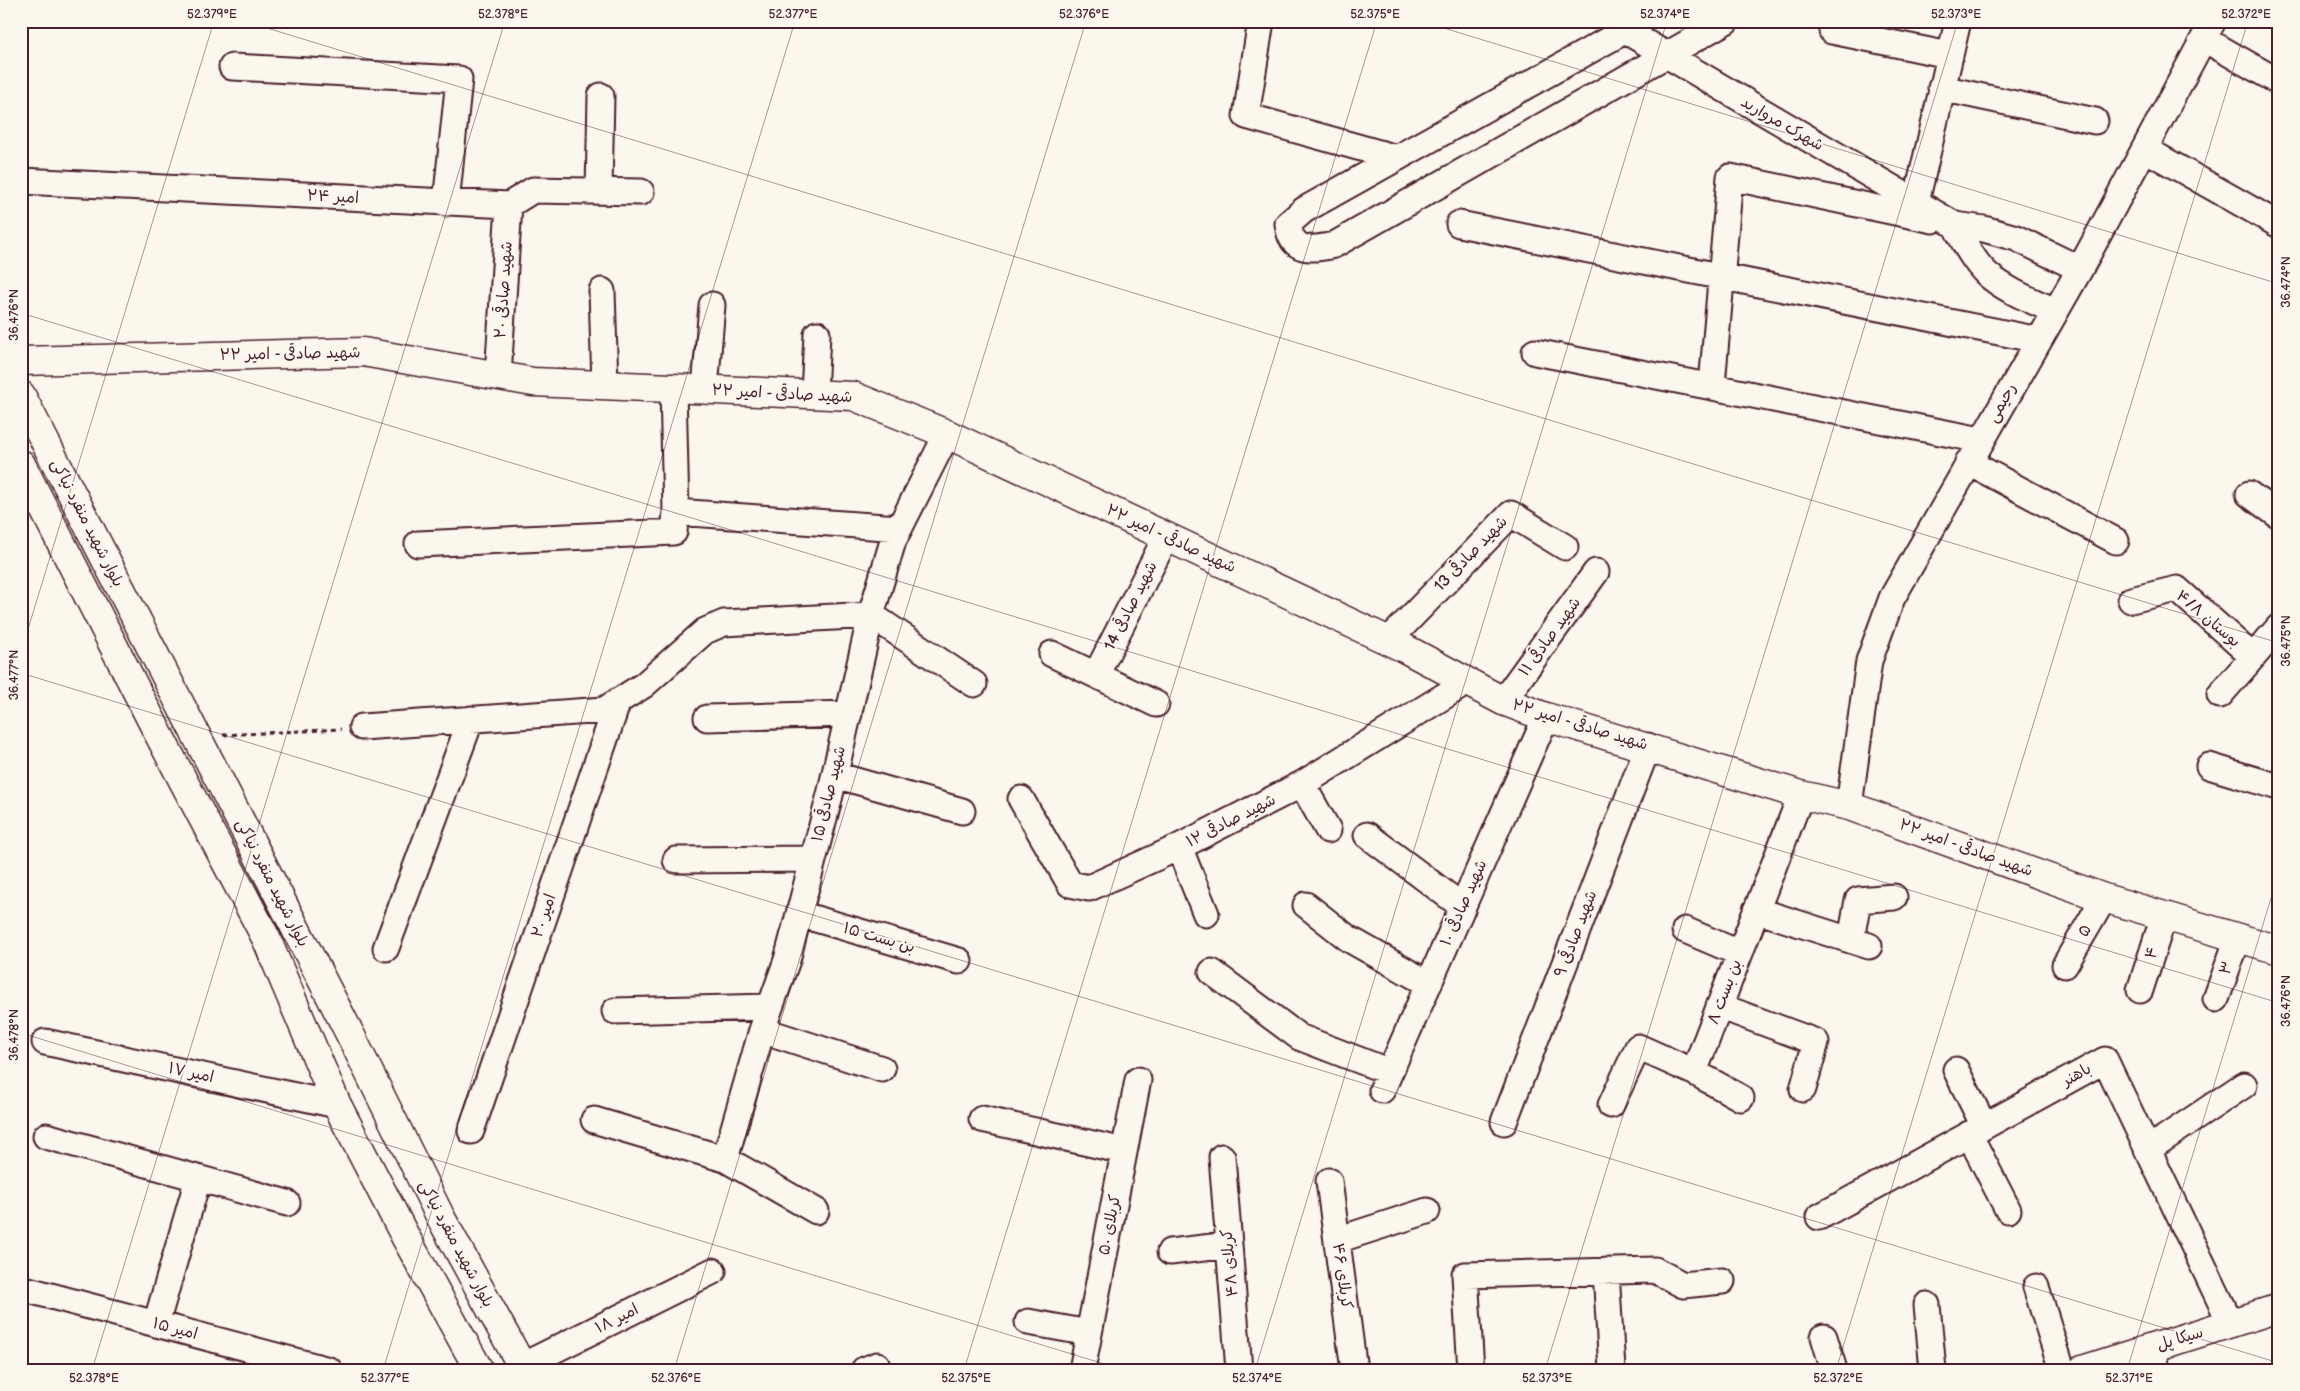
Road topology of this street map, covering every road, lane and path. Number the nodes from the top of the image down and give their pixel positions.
1 (1261, 21) edge
2 (1726, 21) edge
3 (1958, 21) edge
4 (1626, 25) edge
5 (2208, 30) edge
6 (1832, 31) dead end
7 (1666, 55) junction
8 (1949, 55) junction
9 (232, 67) dead end
10 (2279, 82) edge
11 (1941, 88) junction
12 (601, 96) dead end
13 (2095, 121) dead end
14 (2145, 149) junction
15 (1397, 158) junction
16 (21, 181) edge
17 (599, 191) junction
18 (641, 192) dead end
19 (1916, 202) junction
20 (446, 203) junction
21 (509, 205) junction
22 (1459, 224) dead end
23 (1955, 225) junction
24 (2279, 225) edge
25 (2080, 268) junction
26 (1722, 276) junction
27 (602, 291) dead end
28 (712, 305) dead end
29 (2055, 311) junction
30 (817, 334) dead end
31 (2039, 340) junction
32 (1535, 352) dead end
33 (21, 361) edge
34 (498, 376) junction
35 (605, 385) junction
36 (1712, 385) junction
37 (673, 388) junction
38 (705, 390) junction
39 (814, 394) junction
40 (21, 395) edge
41 (947, 434) junction
42 (1981, 440) junction
43 (1968, 462) junction
44 (21, 464) edge
45 (2249, 494) dead end
46 (676, 512) junction
47 (2279, 516) edge
48 (899, 528) junction
49 (1166, 537) junction
50 (2116, 541) dead end
51 (418, 544) dead end
52 (1564, 547) dead end
53 (1596, 572) dead end
54 (2131, 600) dead end
55 (871, 615) junction
56 (2279, 627) edge
57 (1388, 641) junction
58 (1052, 654) dead end
59 (2253, 657) junction
60 (1096, 675) junction
61 (1467, 682) junction
62 (974, 684) dead end
63 (2220, 694) dead end
64 (618, 701) junction
65 (1504, 701) junction
66 (1156, 704) dead end
67 (849, 714) junction
68 (1546, 717) junction
69 (707, 718) dead end
70 (471, 720) junction
71 (362, 727) joint
72 (197, 737) junction
73 (1648, 746) junction
74 (2209, 766) dead end
75 (834, 775) junction
76 (1302, 784) junction
77 (2279, 786) edge
78 (1802, 795) junction
79 (1021, 799) dead end
80 (1849, 806) junction
81 (962, 811) dead end
82 (1328, 830) dead end
83 (1367, 835) dead end
84 (1179, 847) junction
85 (813, 859) junction
86 (676, 860) dead end
87 (1894, 897) dead end
88 (2104, 898) junction
89 (1306, 905) dead end
90 (1463, 907) junction
91 (1756, 910) junction
92 (799, 914) junction
93 (1206, 914) dead end
94 (2164, 916) junction
95 (1685, 930) dead end
96 (2238, 938) junction
97 (386, 948) dead end
98 (2279, 950) edge
99 (1739, 953) junction
100 (959, 961) dead end
101 (2066, 965) dead end
102 (1212, 972) dead end
103 (1429, 984) junction
104 (2140, 990) dead end
105 (2216, 999) dead end
106 (1719, 1006) junction
107 (616, 1011) dead end
108 (766, 1018) junction
109 (46, 1042) dead end
110 (882, 1069) dead end
111 (1956, 1070) dead end
112 (1694, 1072) junction
113 (1138, 1080) dead end
114 (2244, 1085) dead end
115 (1803, 1089) dead end
116 (1741, 1098) dead end
117 (337, 1105) junction
118 (1611, 1105) dead end
119 (982, 1119) dead end
120 (594, 1120) dead end
121 (1504, 1122) dead end
122 (1977, 1130) junction
123 (471, 1131) dead end
124 (46, 1136) dead end
125 (2147, 1150) junction
126 (1124, 1151) junction
127 (1222, 1157) dead end
128 (725, 1159) junction
129 (198, 1179) junction
130 (1329, 1181) dead end
131 (287, 1203) dead end
132 (2008, 1210) dead end
133 (816, 1211) dead end
134 (1427, 1211) dead end
135 (1818, 1217) dead end
136 (441, 1218) junction
137 (406, 1238) junction
138 (1337, 1240) junction
139 (1229, 1245) junction
140 (1170, 1252) dead end
141 (712, 1271) dead end
142 (1606, 1271) junction
143 (1722, 1281) dead end
144 (2036, 1287) dead end
145 (21, 1288) edge
146 (1927, 1305) dead end
147 (2279, 1308) edge
148 (1028, 1322) dead end
149 (156, 1324) junction
150 (2231, 1324) junction
151 (1089, 1333) junction
152 (1824, 1337) dead end
153 (2155, 1358) edge
154 (283, 1364) edge
155 (523, 1368) edge
156 (329, 1370) edge
157 (479, 1370) edge
158 (1082, 1370) edge
159 (1239, 1370) edge
160 (1354, 1370) edge
161 (1471, 1370) edge
162 (1612, 1370) edge
163 (1834, 1370) edge
164 (1933, 1370) edge
165 (2062, 1370) edge
166 (2082, 1370) edge

1 - 15 street
2 - 7 street
3 - 8 street
4 - 7 street, شهرک مروارید
4 - 15 street
5 - 10 street
5 - 14 street, رحیمی
6 - 8 street
7 - 15 street
7 - 19 street, شهرک مروارید
8 - 11 street
9 - 20 street
11 - 13 street
11 - 19 street
12 - 17 street
14 - 24 street
14 - 25 street, رحیمی
16 - 20 street, امیر ۲۴
17 - 18 street
17 - 21 street
19 - 23 street, شهرک مروارید
20 - 21 street, امیر ۲۴
21 - 34 street, شهید صادقی ۲۰
22 - 26 street
23 - 25 street, شهرک مروارید
23 - 26 street
23 - 29 street
25 - 29 street, رحیمی
26 - 31 street
26 - 36 street
27 - 35 street
28 - 38 street
29 - 31 street, رحیمی
30 - 39 street
31 - 42 street, رحیمی
32 - 36 street
33 - 34 street, شهید صادقی - امیر ۲۲
34 - 35 street, شهید صادقی - امیر ۲۲
35 - 37 street, شهید صادقی - امیر ۲۲
36 - 42 street
37 - 38 street, شهید صادقی - امیر ۲۲
37 - 46 street
38 - 39 street, شهید صادقی - امیر ۲۲
39 - 41 street, شهید صادقی - امیر ۲۲
40 - 72 street, بلوار شهید منفرد نیاکی
41 - 48 street, شهید صادقی ۱۵
41 - 49 street, شهید صادقی - امیر ۲۲
42 - 43 street, رحیمی
43 - 50 street
43 - 80 street, رحیمی
44 - 117 street, بلوار شهید منفرد نیاکی
45 - 47 street
46 - 48 street
46 - 51 street
48 - 55 street, شهید صادقی ۱۵
49 - 57 street, شهید صادقی - امیر ۲۲
49 - 60 street, شهید صادقی 14
52 - 57 street, شهید صادقی 13
53 - 65 street, شهید صادقی ۱۱
54 - 59 street, بوستان ۴/۸
55 - 62 street
55 - 64 street
55 - 67 street, شهید صادقی ۱۵
56 - 59 street
57 - 61 street, شهید صادقی - امیر ۲۲
58 - 60 street
59 - 63 street
60 - 66 street
61 - 65 street, شهید صادقی - امیر ۲۲
61 - 76 street, شهید صادقی ۱۲
64 - 70 street
64 - 123 street, امیر ۲۰
65 - 68 street, شهید صادقی - امیر ۲۲
67 - 69 street
67 - 75 street, شهید صادقی ۱۵
68 - 73 street, شهید صادقی - امیر ۲۲
68 - 90 street, شهید صادقی ۱۰
70 - 71 street
70 - 97 street
71 - 72 path
72 - 136 street, بلوار شهید منفرد نیاکی
73 - 78 street, شهید صادقی - امیر ۲۲
73 - 121 street, شهید صادقی ۹
74 - 77 street
75 - 81 street
75 - 85 street, شهید صادقی ۱۵
76 - 82 street
76 - 84 street, شهید صادقی ۱۲
78 - 80 street, شهید صادقی - امیر ۲۲
78 - 91 street, بن بست ۸
79 - 84 street, شهید صادقی ۱۲
80 - 88 street, شهید صادقی - امیر ۲۲
83 - 90 street
84 - 93 street
85 - 86 street
85 - 92 street, شهید صادقی ۱۵
87 - 91 street
88 - 94 street, شهید صادقی - امیر ۲۲
88 - 101 street, ۵
89 - 103 street
90 - 103 street, شهید صادقی ۱۰
91 - 99 street, بن بست ۸
92 - 100 street, بن بست ۱۵
92 - 108 street, شهید صادقی ۱۵
94 - 96 street, شهید صادقی - امیر ۲۲
94 - 104 street, ۴
95 - 99 street
96 - 98 street, شهید صادقی - امیر ۲۲
96 - 105 street, ۳
99 - 106 street, بن بست ۸
102 - 103 street, شهید صادقی ۱۰
106 - 112 street, بن بست ۸
106 - 115 street
107 - 108 street
108 - 110 street
108 - 128 street, شهید صادقی ۱۵
109 - 117 street, امیر ۱۷
111 - 122 street
112 - 116 street
112 - 118 street
113 - 126 street, کربلای ۵۰
114 - 125 street
117 - 137 street, بلوار شهید منفرد نیاکی
119 - 126 street
120 - 128 street
122 - 125 street, باهنر
122 - 132 street
122 - 135 street, باهنر
124 - 129 street
125 - 150 street, باهنر
126 - 151 street, کربلای ۵۰
127 - 139 street, کربلای ۴۸
128 - 133 street
129 - 131 street
129 - 149 street
130 - 138 street, کربلای ۴۶
134 - 138 street
136 - 137 street
136 - 155 street, بلوار شهید منفرد نیاکی
137 - 157 street, بلوار شهید منفرد نیاکی
138 - 160 street, کربلای ۴۶
139 - 140 street
139 - 159 street, کربلای ۴۸
141 - 155 street, امیر ۱۸
142 - 143 street
142 - 161 street
142 - 162 street
144 - 165 street
145 - 149 street, امیر ۱۵
146 - 164 street
147 - 150 street, سیکا پل
148 - 151 street
149 - 154 street, امیر ۱۵
150 - 153 street, سیکا پل
151 - 158 street, کربلای ۵۰
152 - 163 street
153 - 166 street, سیکا پل
154 - 156 street, امیر ۱۵

